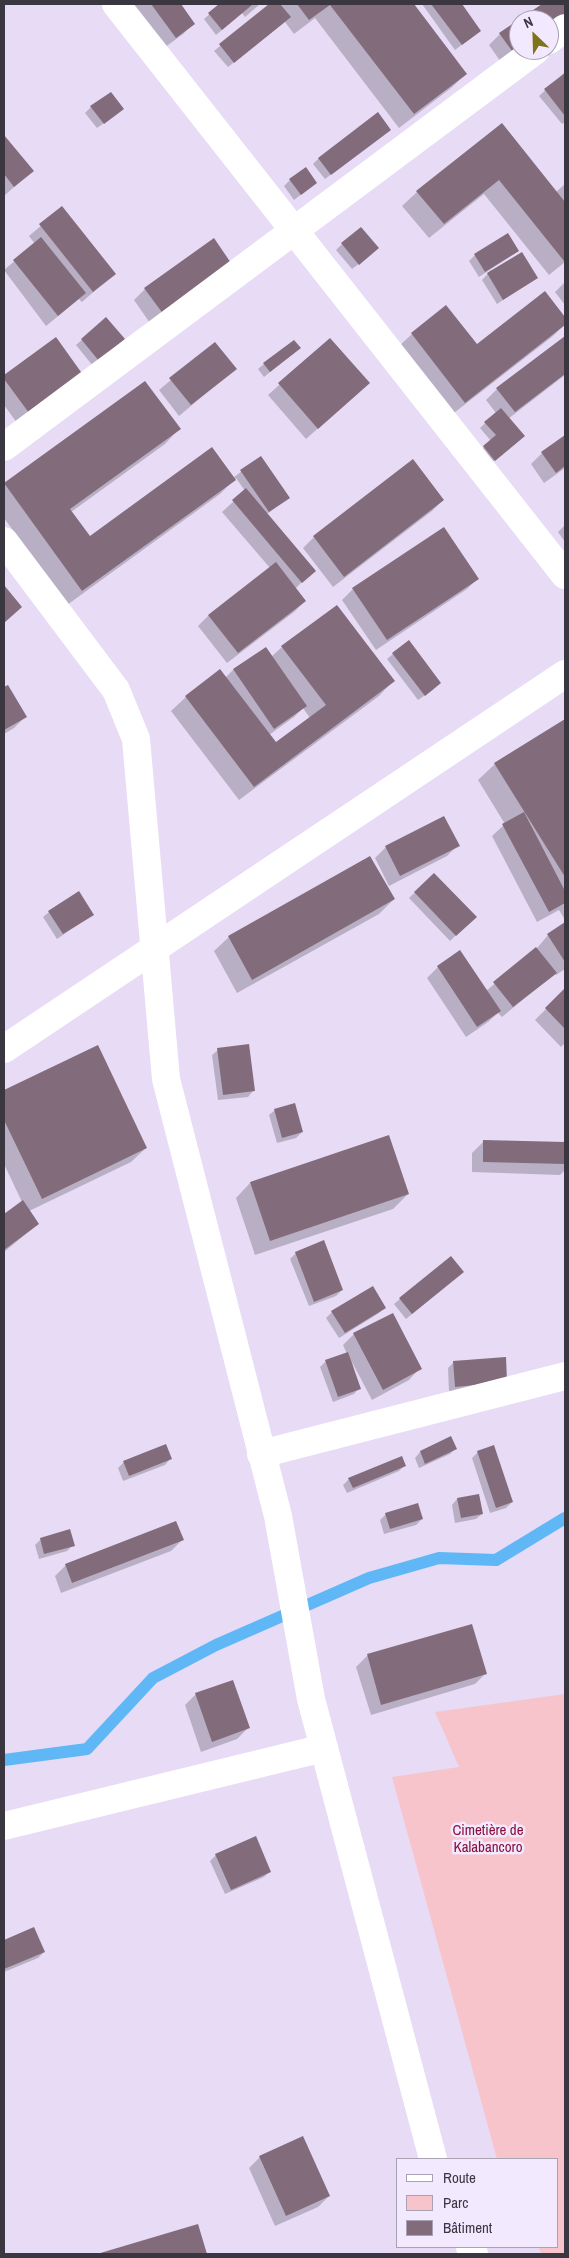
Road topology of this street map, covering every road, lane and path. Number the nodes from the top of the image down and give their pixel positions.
1 (116, 4) edge
2 (523, 60) edge
3 (295, 230) junction
4 (4, 447) edge
5 (4, 541) edge
6 (565, 575) edge
7 (565, 674) edge
8 (154, 949) junction
9 (4, 1050) edge
10 (565, 1376) edge
11 (261, 1454) junction
12 (324, 1748) junction
13 (4, 1826) edge
14 (433, 2158) edge

1 - 3 street
2 - 3 street
3 - 4 street
3 - 6 street
5 - 8 street
7 - 8 street
8 - 9 street
8 - 11 street
10 - 11 street
11 - 12 street
12 - 13 street
12 - 14 street

